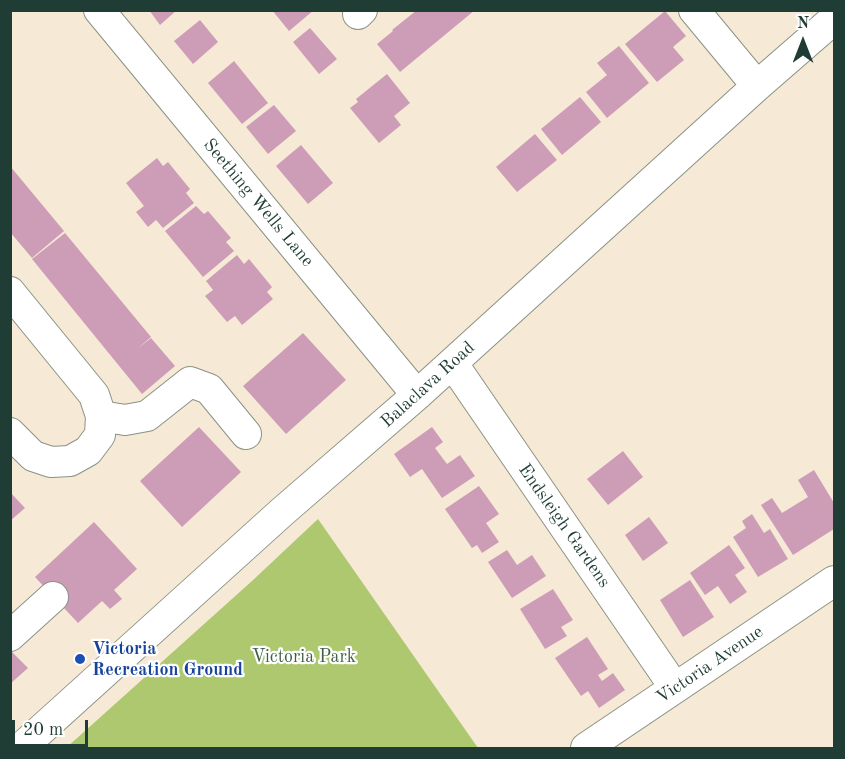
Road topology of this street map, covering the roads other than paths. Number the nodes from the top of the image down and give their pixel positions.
1 (99, 10) edge
2 (694, 10) edge
3 (834, 19) edge
4 (756, 86) junction
5 (10, 292) edge
6 (453, 364) junction
7 (417, 395) junction
8 (101, 417) junction
9 (10, 433) edge
10 (246, 434) dead end
11 (834, 581) edge
12 (53, 597) dead end
13 (10, 636) edge
14 (675, 688) junction
15 (21, 748) edge
16 (586, 748) edge

1 - 7 street, Seething Wells Lane
2 - 4 street
3 - 4 street, Balaclava Road
4 - 6 street, Balaclava Road
5 - 8 street
6 - 7 street, Balaclava Road
6 - 14 street, Endsleigh Gardens
7 - 15 street, Balaclava Road
8 - 9 street
8 - 10 street
11 - 14 street, Victoria Avenue
12 - 13 street
14 - 16 street, Victoria Avenue

